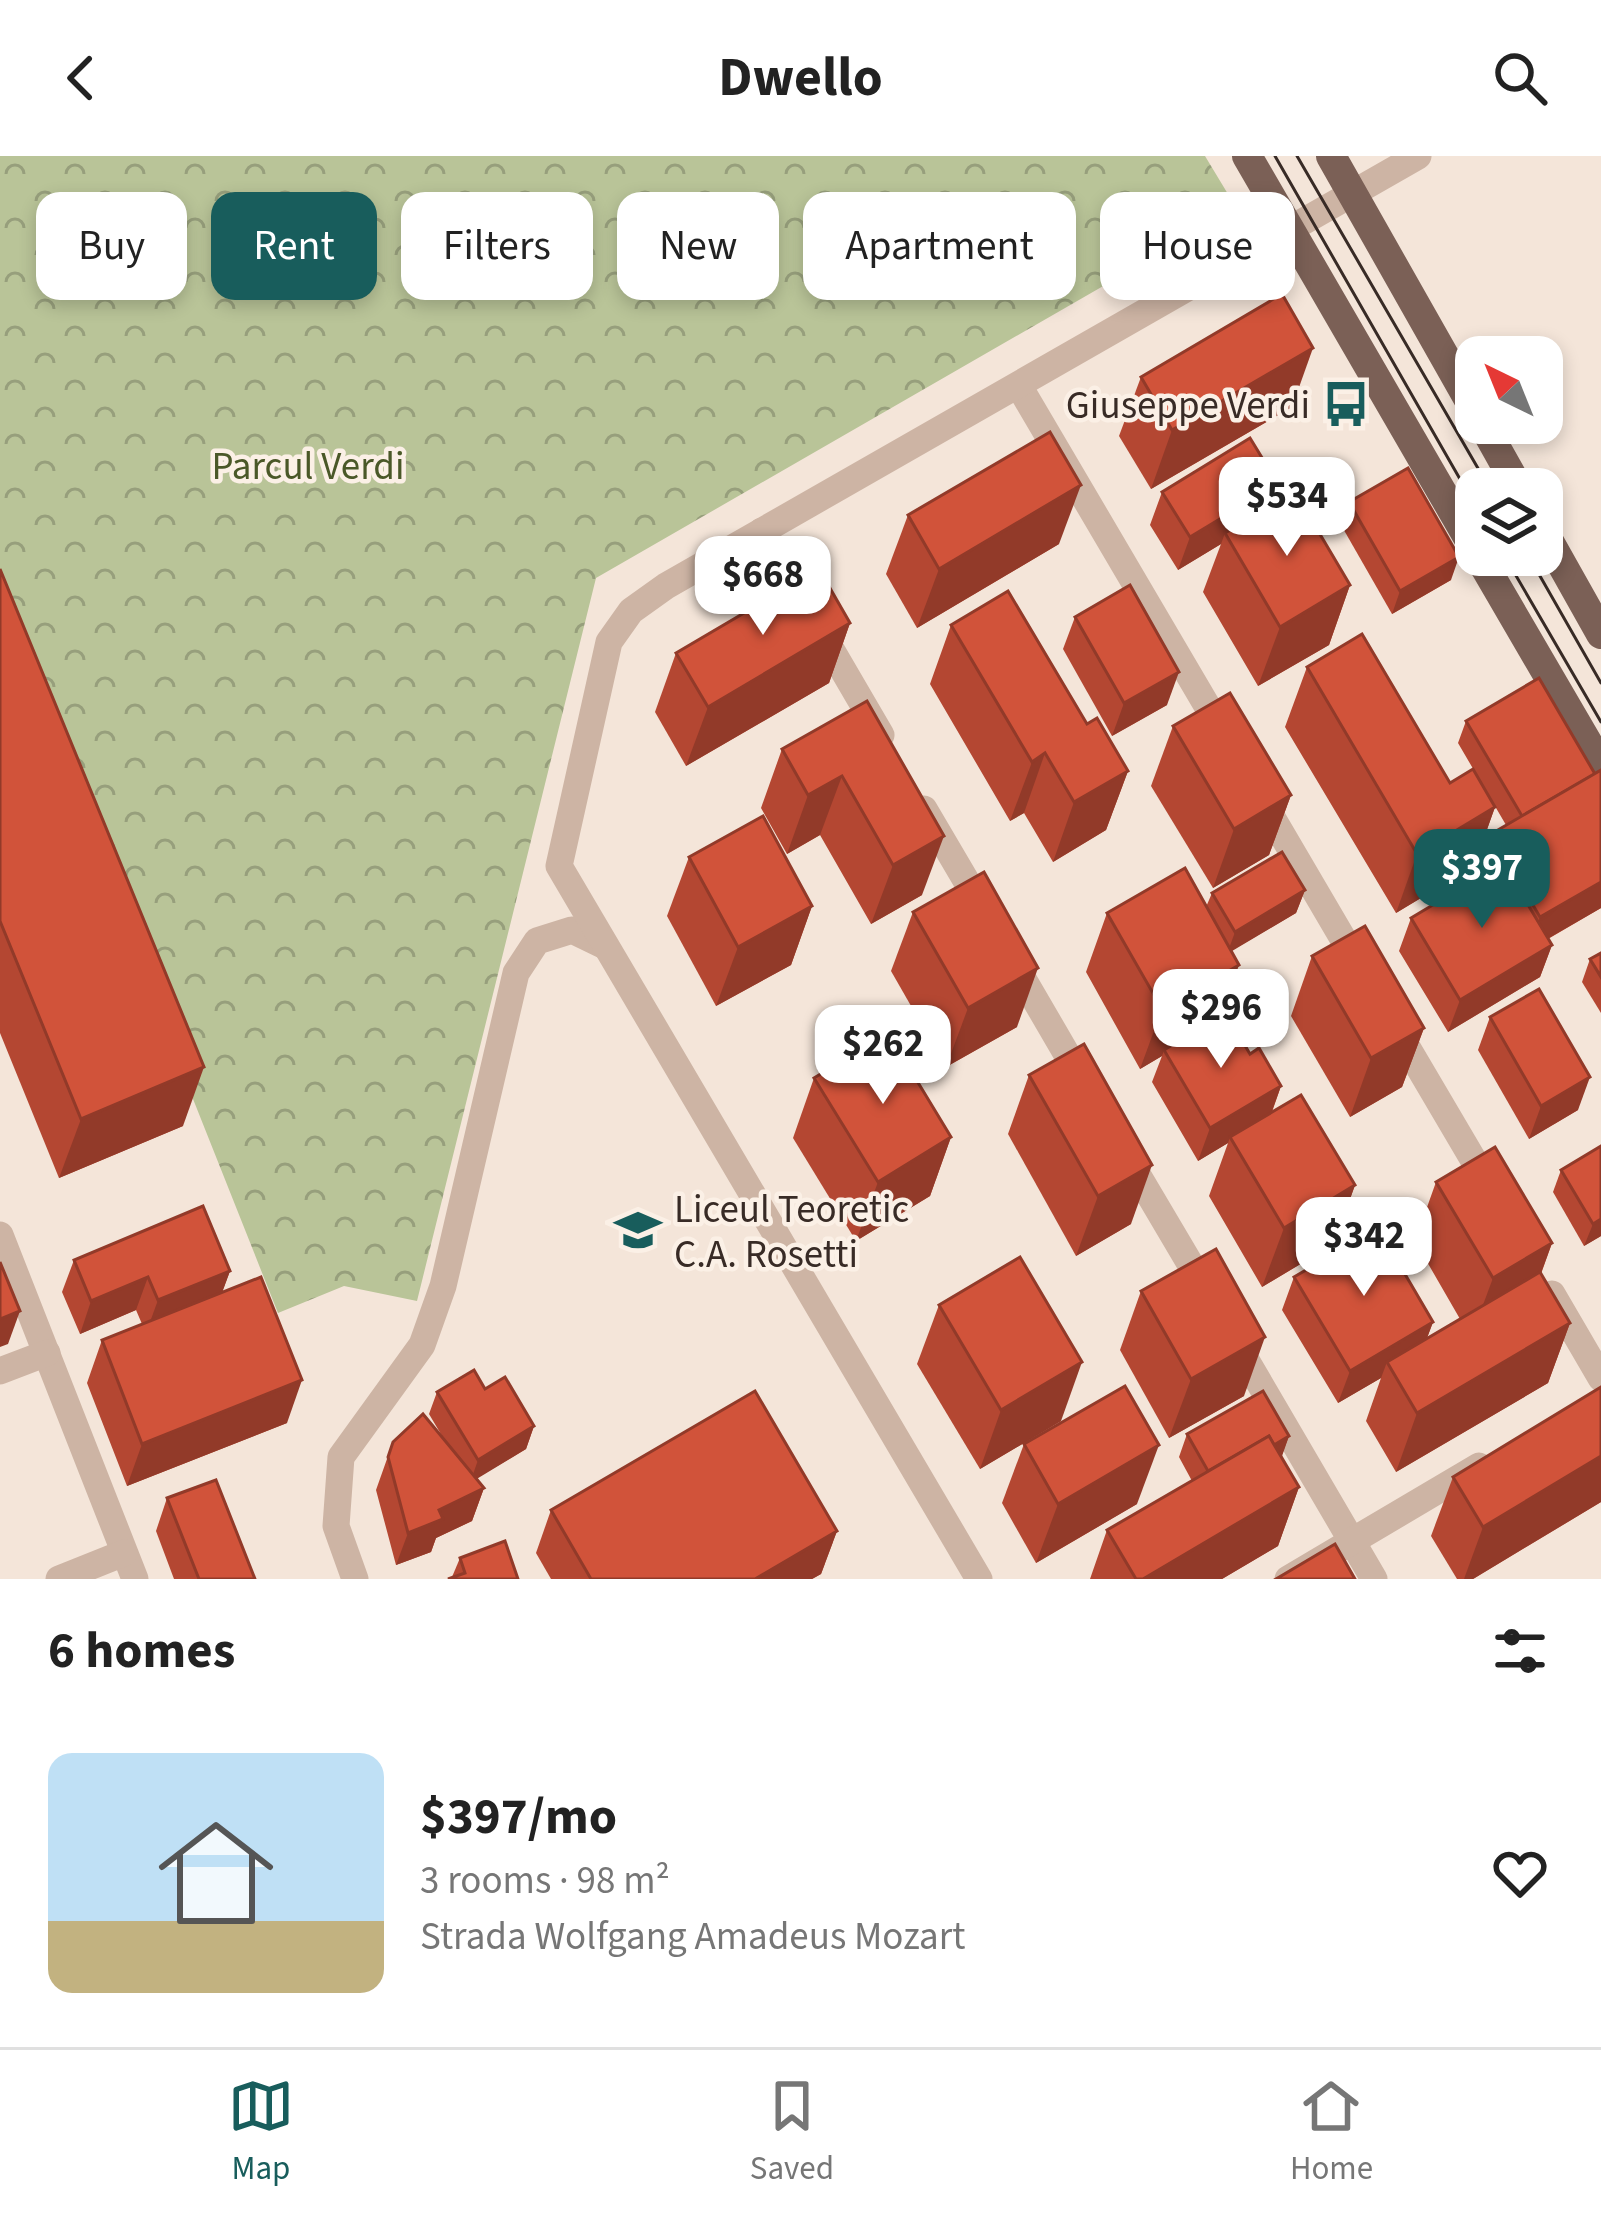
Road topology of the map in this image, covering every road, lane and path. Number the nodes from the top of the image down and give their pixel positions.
1 (1246, 156) edge
2 (1331, 156) edge
3 (1418, 156) edge
4 (1267, 192) edge
5 (1352, 193) junction
6 (1295, 223) edge
7 (1295, 239) edge
8 (1164, 300) edge
9 (1455, 375) edge
10 (1019, 386) junction
11 (1455, 515) edge
12 (762, 531) junction
13 (1563, 566) edge
14 (1490, 576) edge
15 (1601, 634) edge
16 (1601, 766) edge
17 (603, 945) junction
18 (1504, 1213) edge
19 (0, 1235) edge
20 (1540, 1275) edge
21 (47, 1353) junction
22 (0, 1371) edge
23 (1601, 1378) edge
24 (1505, 1450) edge
25 (1352, 1541) junction
26 (129, 1566) edge
27 (58, 1579) edge
28 (355, 1579) edge
29 (980, 1579) edge
30 (1288, 1579) edge
31 (1374, 1579) edge

1 - 4 main road
2 - 5 main road
3 - 5 street
5 - 6 street
5 - 9 main road
7 - 11 main road
8 - 10 street
10 - 12 street
10 - 18 street
12 - 17 street
12 - 25 street
13 - 15 main road
14 - 16 main road
17 - 28 street
17 - 29 street
19 - 21 street
20 - 23 street
21 - 22 street
21 - 26 street
24 - 25 street
25 - 30 street
25 - 31 street
26 - 27 street

